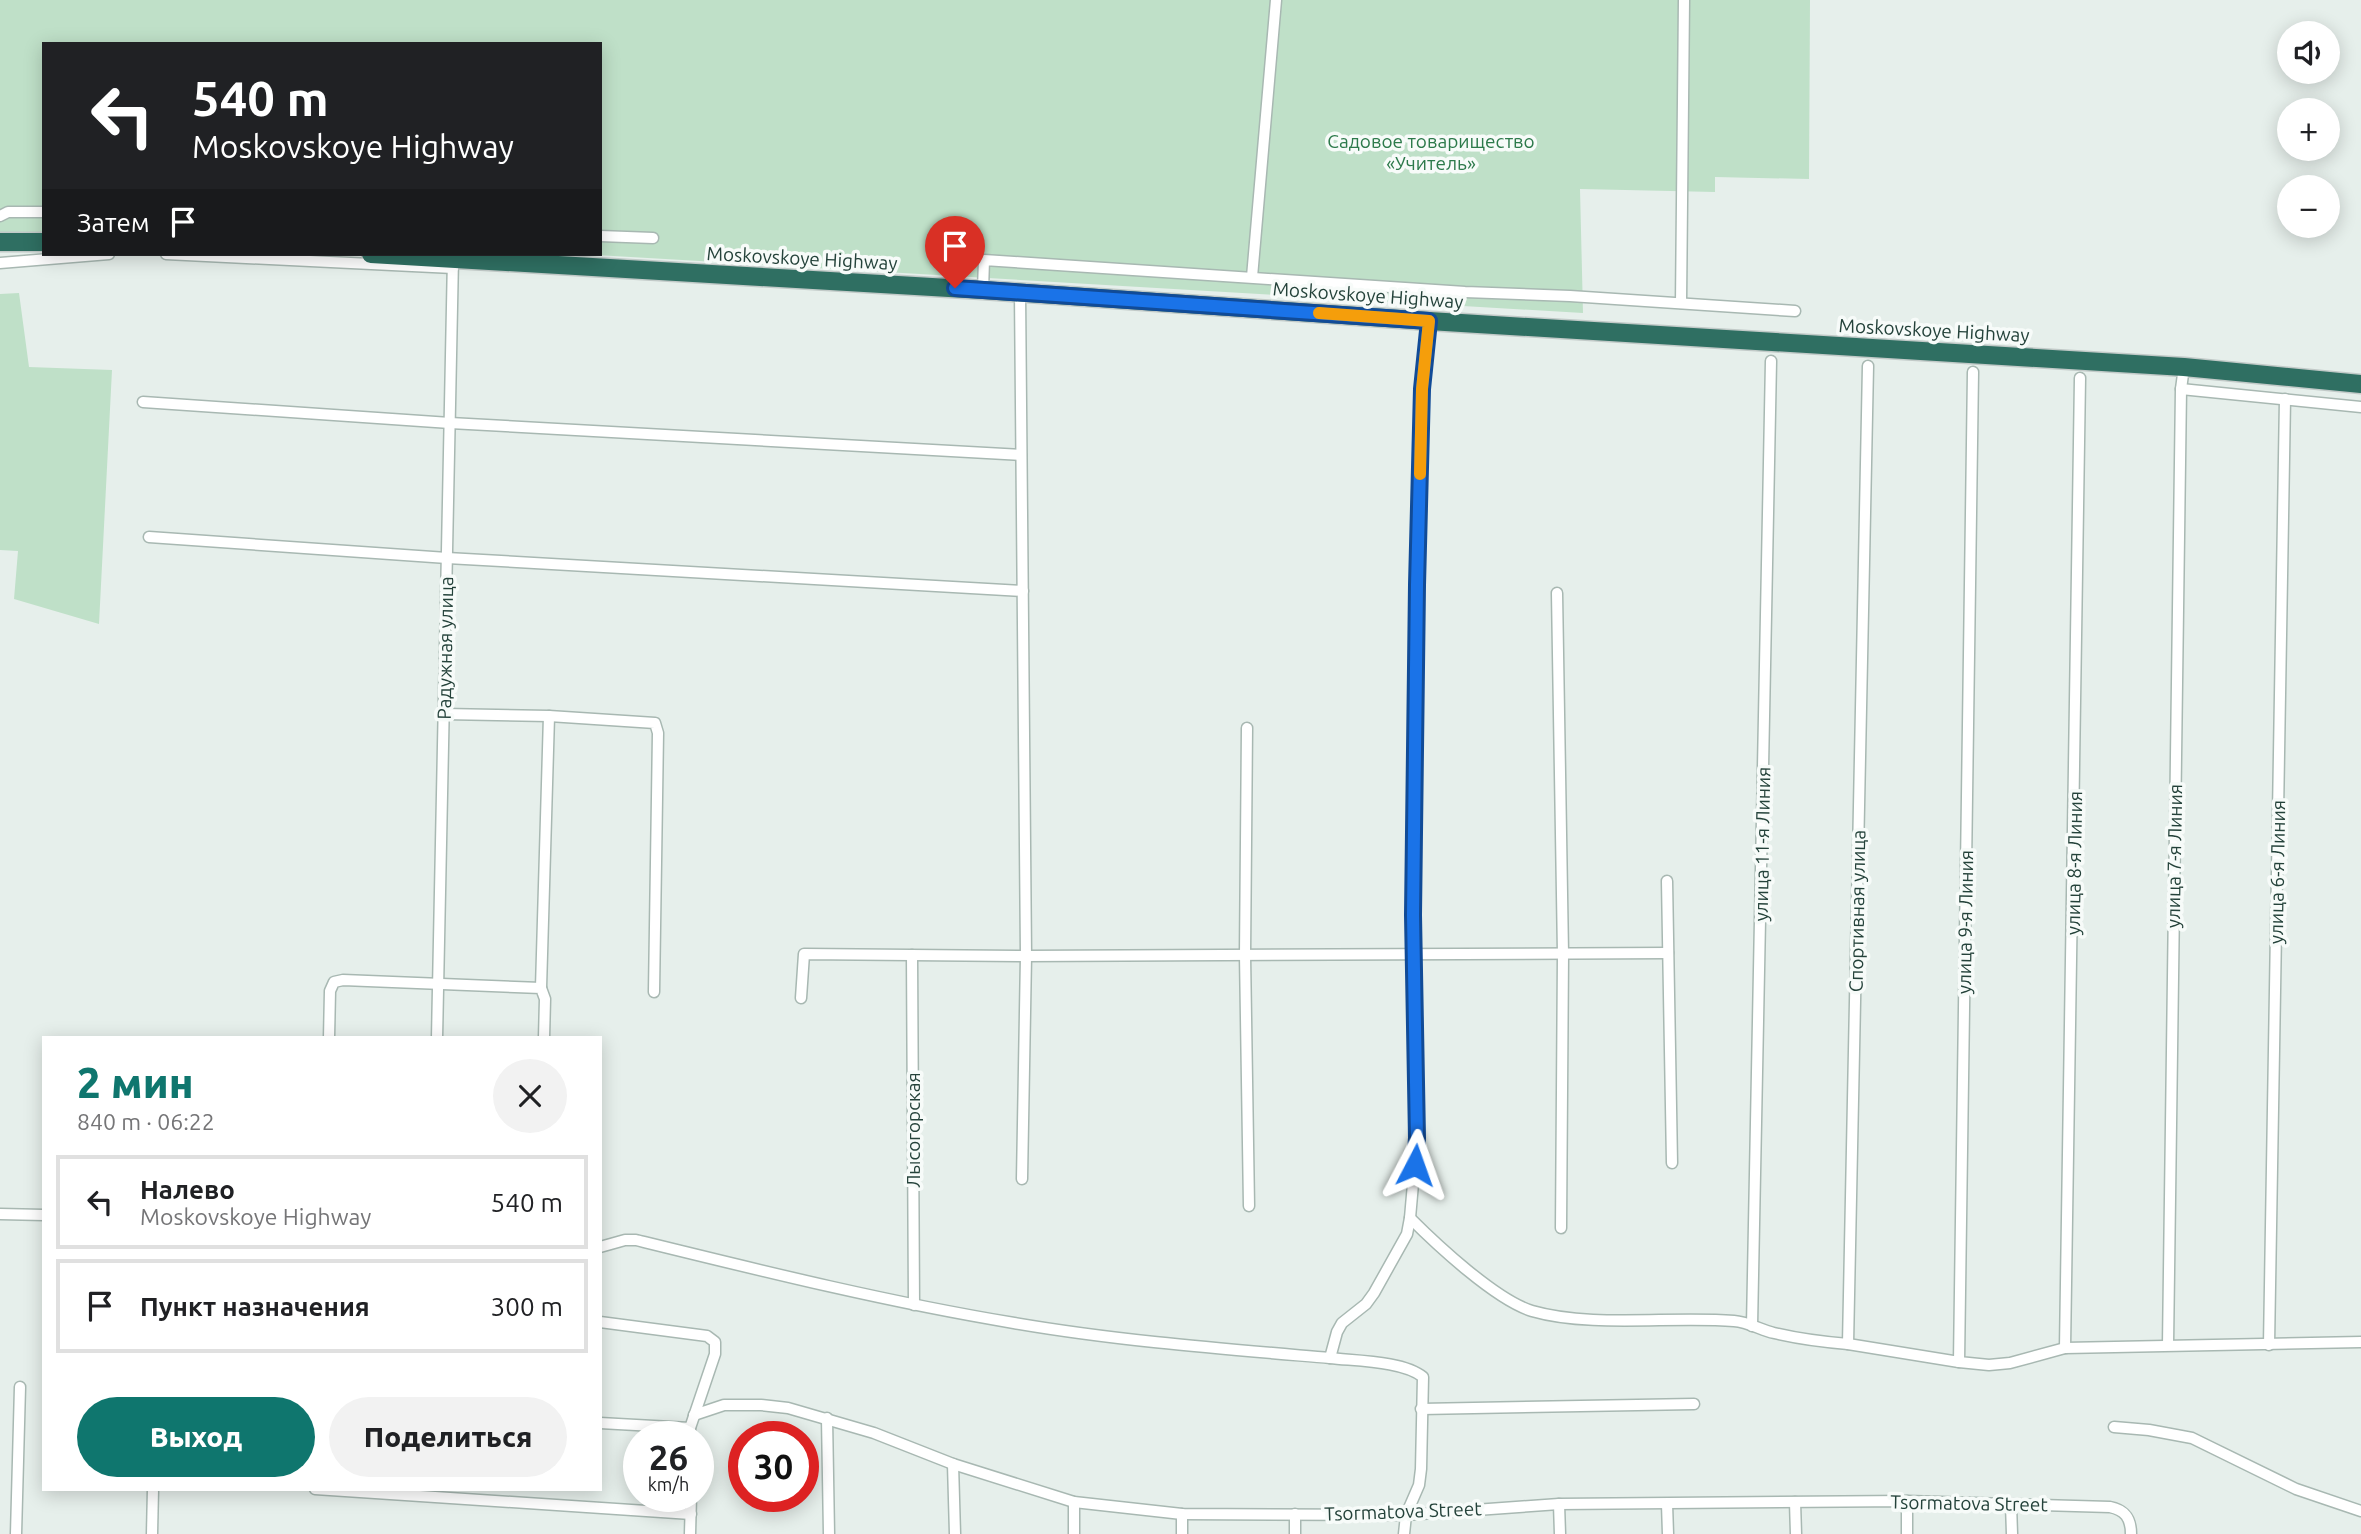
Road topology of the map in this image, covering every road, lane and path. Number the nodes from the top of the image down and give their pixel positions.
1 (1276, 0) edge
2 (1684, 0) edge
3 (42, 212) edge
4 (0, 216) edge
5 (602, 236) edge
6 (653, 239) dead end
7 (0, 242) edge
8 (42, 242) edge
9 (84, 256) edge
10 (230, 256) edge
11 (390, 256) edge
12 (0, 263) edge
13 (453, 263) junction
14 (1252, 276) junction
15 (983, 290) junction
16 (1020, 293) junction
17 (1681, 303) junction
18 (1795, 311) dead end
19 (1429, 321) junction
20 (1771, 362) dead end
21 (1868, 366) dead end
22 (2184, 367) junction
23 (1973, 372) dead end
24 (2080, 378) dead end
25 (2361, 384) edge
26 (2180, 389) junction
27 (2285, 399) junction
28 (143, 402) dead end
29 (2361, 407) edge
30 (450, 423) junction
31 (1021, 456) junction
32 (149, 537) dead end
33 (447, 558) junction
34 (1023, 591) junction
35 (1557, 593) dead end
36 (444, 714) junction
37 (549, 716) junction
38 (1247, 728) dead end
39 (1667, 881) dead end
40 (1415, 953) junction
41 (1668, 953) junction
42 (1563, 954) junction
43 (912, 955) junction
44 (1245, 955) junction
45 (1026, 956) junction
46 (439, 983) junction
47 (541, 988) junction
48 (654, 992) dead end
49 (801, 998) dead end
50 (328, 1036) edge
51 (437, 1036) edge
52 (544, 1036) edge
53 (1672, 1163) dead end
54 (1022, 1179) dead end
55 (1249, 1206) dead end
56 (0, 1214) edge
57 (42, 1215) edge
58 (1410, 1218) junction
59 (1561, 1228) dead end
60 (602, 1246) edge
61 (914, 1305) junction
62 (602, 1322) edge
63 (1752, 1326) junction
64 (2361, 1342) edge
65 (1848, 1344) junction
66 (2168, 1345) junction
67 (2269, 1345) junction
68 (2066, 1348) junction
69 (1330, 1358) junction
70 (1959, 1363) junction
71 (20, 1387) dead end
72 (1694, 1404) dead end
73 (1421, 1409) junction
74 (694, 1415) junction
75 (827, 1418) junction
76 (693, 1421) edge
77 (602, 1423) edge
78 (623, 1425) edge
79 (2113, 1427) dead end
80 (953, 1464) junction
81 (153, 1491) edge
82 (345, 1491) edge
83 (1907, 1501) junction
84 (1074, 1502) junction
85 (1796, 1503) junction
86 (1559, 1504) junction
87 (1667, 1504) junction
88 (2011, 1504) junction
89 (2361, 1511) edge
90 (691, 1514) joint
91 (1182, 1514) junction
92 (1295, 1514) junction
93 (1406, 1515) junction
94 (16, 1534) edge
95 (152, 1534) edge
96 (690, 1534) edge
97 (829, 1534) edge
98 (955, 1534) edge
99 (1074, 1534) edge
100 (1182, 1534) edge
101 (1295, 1534) edge
102 (1404, 1534) edge
103 (1560, 1534) edge
104 (1668, 1534) edge
105 (1796, 1534) edge
106 (1907, 1534) edge
107 (2012, 1534) edge
108 (2132, 1534) edge

1 - 14 street
2 - 17 street
3 - 4 street
5 - 6 street
7 - 8 highway
9 - 12 street
10 - 13 street
11 - 13 highway, Moskovskoye Highway
13 - 15 highway, Moskovskoye Highway
13 - 30 street, Радужная улица
14 - 15 street
14 - 17 street
15 - 16 highway, Moskovskoye Highway
16 - 19 highway, Moskovskoye Highway
16 - 31 street
17 - 18 street
19 - 22 highway, Moskovskoye Highway
19 - 40 street
20 - 63 street, улица 11-я Линия
21 - 65 street, Спортивная улица
22 - 25 highway, Moskovskoye Highway
22 - 26 street, улица 7-я Линия
23 - 70 street, улица 9-я Линия
24 - 68 street, улица 8-я Линия
26 - 27 street
26 - 66 street, улица 7-я Линия
27 - 29 street
27 - 67 street, улица 6-я Линия
28 - 30 street
30 - 31 street
30 - 33 street, Радужная улица
31 - 34 street
32 - 33 street
33 - 34 street
33 - 36 street, Радужная улица
34 - 45 street
35 - 42 street
36 - 37 street
36 - 46 street, Радужная улица
37 - 47 street
37 - 48 street
38 - 44 street
39 - 41 street
40 - 42 street
40 - 44 street
40 - 58 street
41 - 42 street
41 - 53 street
42 - 59 street
43 - 45 street
43 - 49 street
43 - 61 street, Лысогорская
44 - 45 street
44 - 55 street
45 - 54 street
46 - 47 street
46 - 50 street
46 - 51 street, Радужная улица
47 - 52 street
56 - 57 street
58 - 63 street
58 - 69 street
60 - 61 street
61 - 69 street
62 - 74 street
63 - 65 street
64 - 67 street
65 - 70 street
66 - 67 street
66 - 68 street
68 - 70 street
69 - 73 street
71 - 94 street
72 - 73 street
73 - 93 street
74 - 75 street, Tsormatova Street
74 - 76 street
75 - 80 street, Tsormatova Street
75 - 97 street
77 - 78 street
79 - 89 street
80 - 84 street, Tsormatova Street
80 - 98 street
81 - 95 street
82 - 90 street
83 - 85 street, Tsormatova Street
83 - 88 street, Tsormatova Street
83 - 106 street
84 - 91 street, Tsormatova Street
84 - 99 street
85 - 87 street, Tsormatova Street
85 - 105 street
86 - 87 street, Tsormatova Street
86 - 93 street, Tsormatova Street
86 - 103 street
87 - 104 street
88 - 107 street
88 - 108 street, Tsormatova Street
90 - 96 street
91 - 92 street, Tsormatova Street
91 - 100 street
92 - 93 street, Tsormatova Street
92 - 101 street
93 - 102 street

